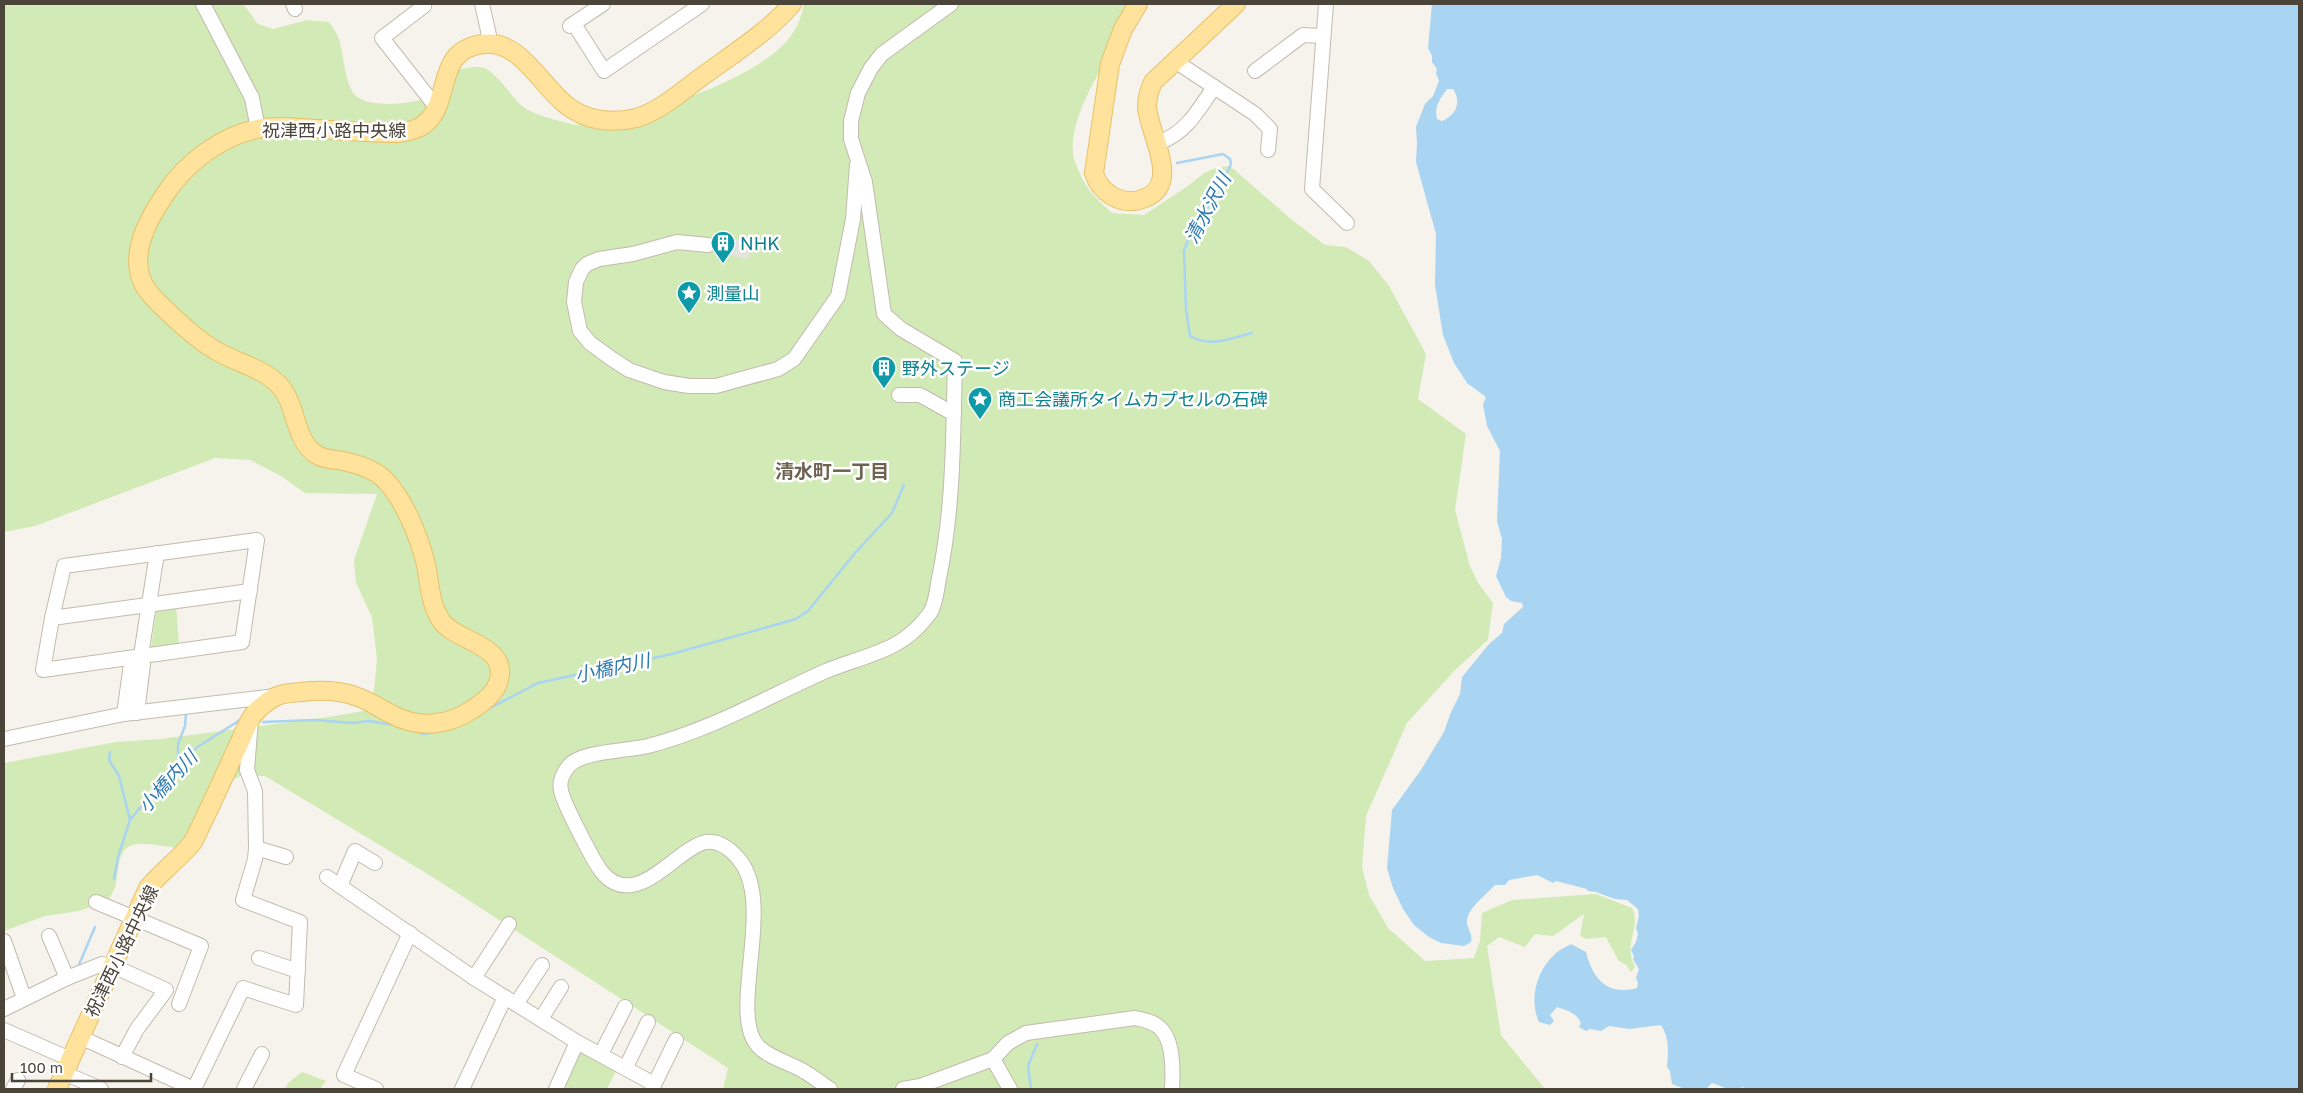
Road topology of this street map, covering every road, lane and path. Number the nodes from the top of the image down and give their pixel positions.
1 (203, 4) edge
2 (423, 4) edge
3 (482, 4) edge
4 (603, 4) edge
5 (702, 4) edge
6 (792, 4) edge
7 (951, 4) edge
8 (1138, 4) edge
9 (1236, 4) edge
10 (1326, 4) edge
11 (1323, 36) junction
12 (491, 44) junction
13 (1175, 61) junction
14 (1255, 71) dead end
15 (1214, 87) junction
16 (437, 108) junction
17 (258, 129) junction
18 (1158, 143) junction
19 (1268, 150) dead end
20 (857, 159) junction
21 (1347, 223) dead end
22 (708, 245) dead end
23 (900, 395) dead end
24 (954, 414) junction
25 (157, 553) junction
26 (250, 591) junction
27 (150, 605) junction
28 (52, 618) junction
29 (141, 655) junction
30 (276, 696) junction
31 (130, 714) junction
32 (251, 719) junction
33 (4, 739) edge
34 (256, 848) junction
35 (286, 857) dead end
36 (375, 864) dead end
37 (327, 877) dead end
38 (340, 886) junction
39 (96, 902) dead end
40 (135, 918) junction
41 (509, 924) dead end
42 (410, 934) junction
43 (49, 936) dead end
44 (4, 941) edge
45 (259, 958) dead end
46 (542, 965) dead end
47 (113, 966) junction
48 (298, 971) junction
49 (67, 978) junction
50 (474, 978) junction
51 (561, 987) dead end
52 (24, 998) junction
53 (510, 1001) junction
54 (179, 1004) dead end
55 (625, 1008) dead end
56 (4, 1009) edge
57 (541, 1019) junction
58 (648, 1022) dead end
59 (4, 1030) edge
60 (80, 1037) junction
61 (676, 1040) dead end
62 (577, 1042) junction
63 (262, 1054) dead end
64 (601, 1054) junction
65 (122, 1057) junction
66 (992, 1059) junction
67 (67, 1066) junction
68 (626, 1067) junction
69 (653, 1086) edge
70 (57, 1089) edge
71 (101, 1089) edge
72 (194, 1089) edge
73 (244, 1089) edge
74 (376, 1089) edge
75 (462, 1089) edge
76 (556, 1089) edge
77 (830, 1089) edge
78 (903, 1089) edge
79 (1010, 1089) edge
80 (1172, 1089) edge

1 - 17 street
2 - 16 street
3 - 12 street
4 - 5 street
6 - 12 main road
7 - 20 street
8 - 18 main road
9 - 13 main road
10 - 11 street
11 - 14 street
11 - 21 street
12 - 16 main road, 祝津西小路中央線
13 - 15 street
13 - 18 main road
15 - 18 street
15 - 19 street
16 - 17 main road, 祝津西小路中央線
17 - 30 main road, 祝津西小路中央線
20 - 22 street
20 - 24 street
23 - 24 street
24 - 77 street
25 - 26 street
25 - 27 street
25 - 28 street
26 - 27 street
26 - 29 street
27 - 28 street
27 - 29 street
28 - 29 street
29 - 31 street
30 - 31 street
30 - 32 main road, 祝津西小路中央線
31 - 33 street
32 - 34 street
32 - 40 main road, 祝津西小路中央線
34 - 35 street
34 - 48 street
36 - 38 street
37 - 38 street
38 - 42 street
39 - 40 street
40 - 47 main road, 祝津西小路中央線
40 - 54 street
41 - 50 street
42 - 50 street
42 - 74 street
43 - 49 street
44 - 52 street
45 - 48 street
46 - 53 street
47 - 49 street
47 - 60 main road, 祝津西小路中央線
47 - 65 street
48 - 72 street
49 - 52 street
50 - 53 street
51 - 57 street
52 - 56 street
53 - 57 street
53 - 75 street
55 - 64 street
57 - 62 street
58 - 68 street
59 - 67 street
60 - 65 street
60 - 67 main road, 祝津西小路中央線
61 - 69 street
62 - 64 street
62 - 76 street
63 - 73 street
64 - 68 street
65 - 72 street
66 - 78 street
66 - 79 street
66 - 80 street
67 - 70 main road, 祝津西小路中央線
67 - 71 street
68 - 69 street

